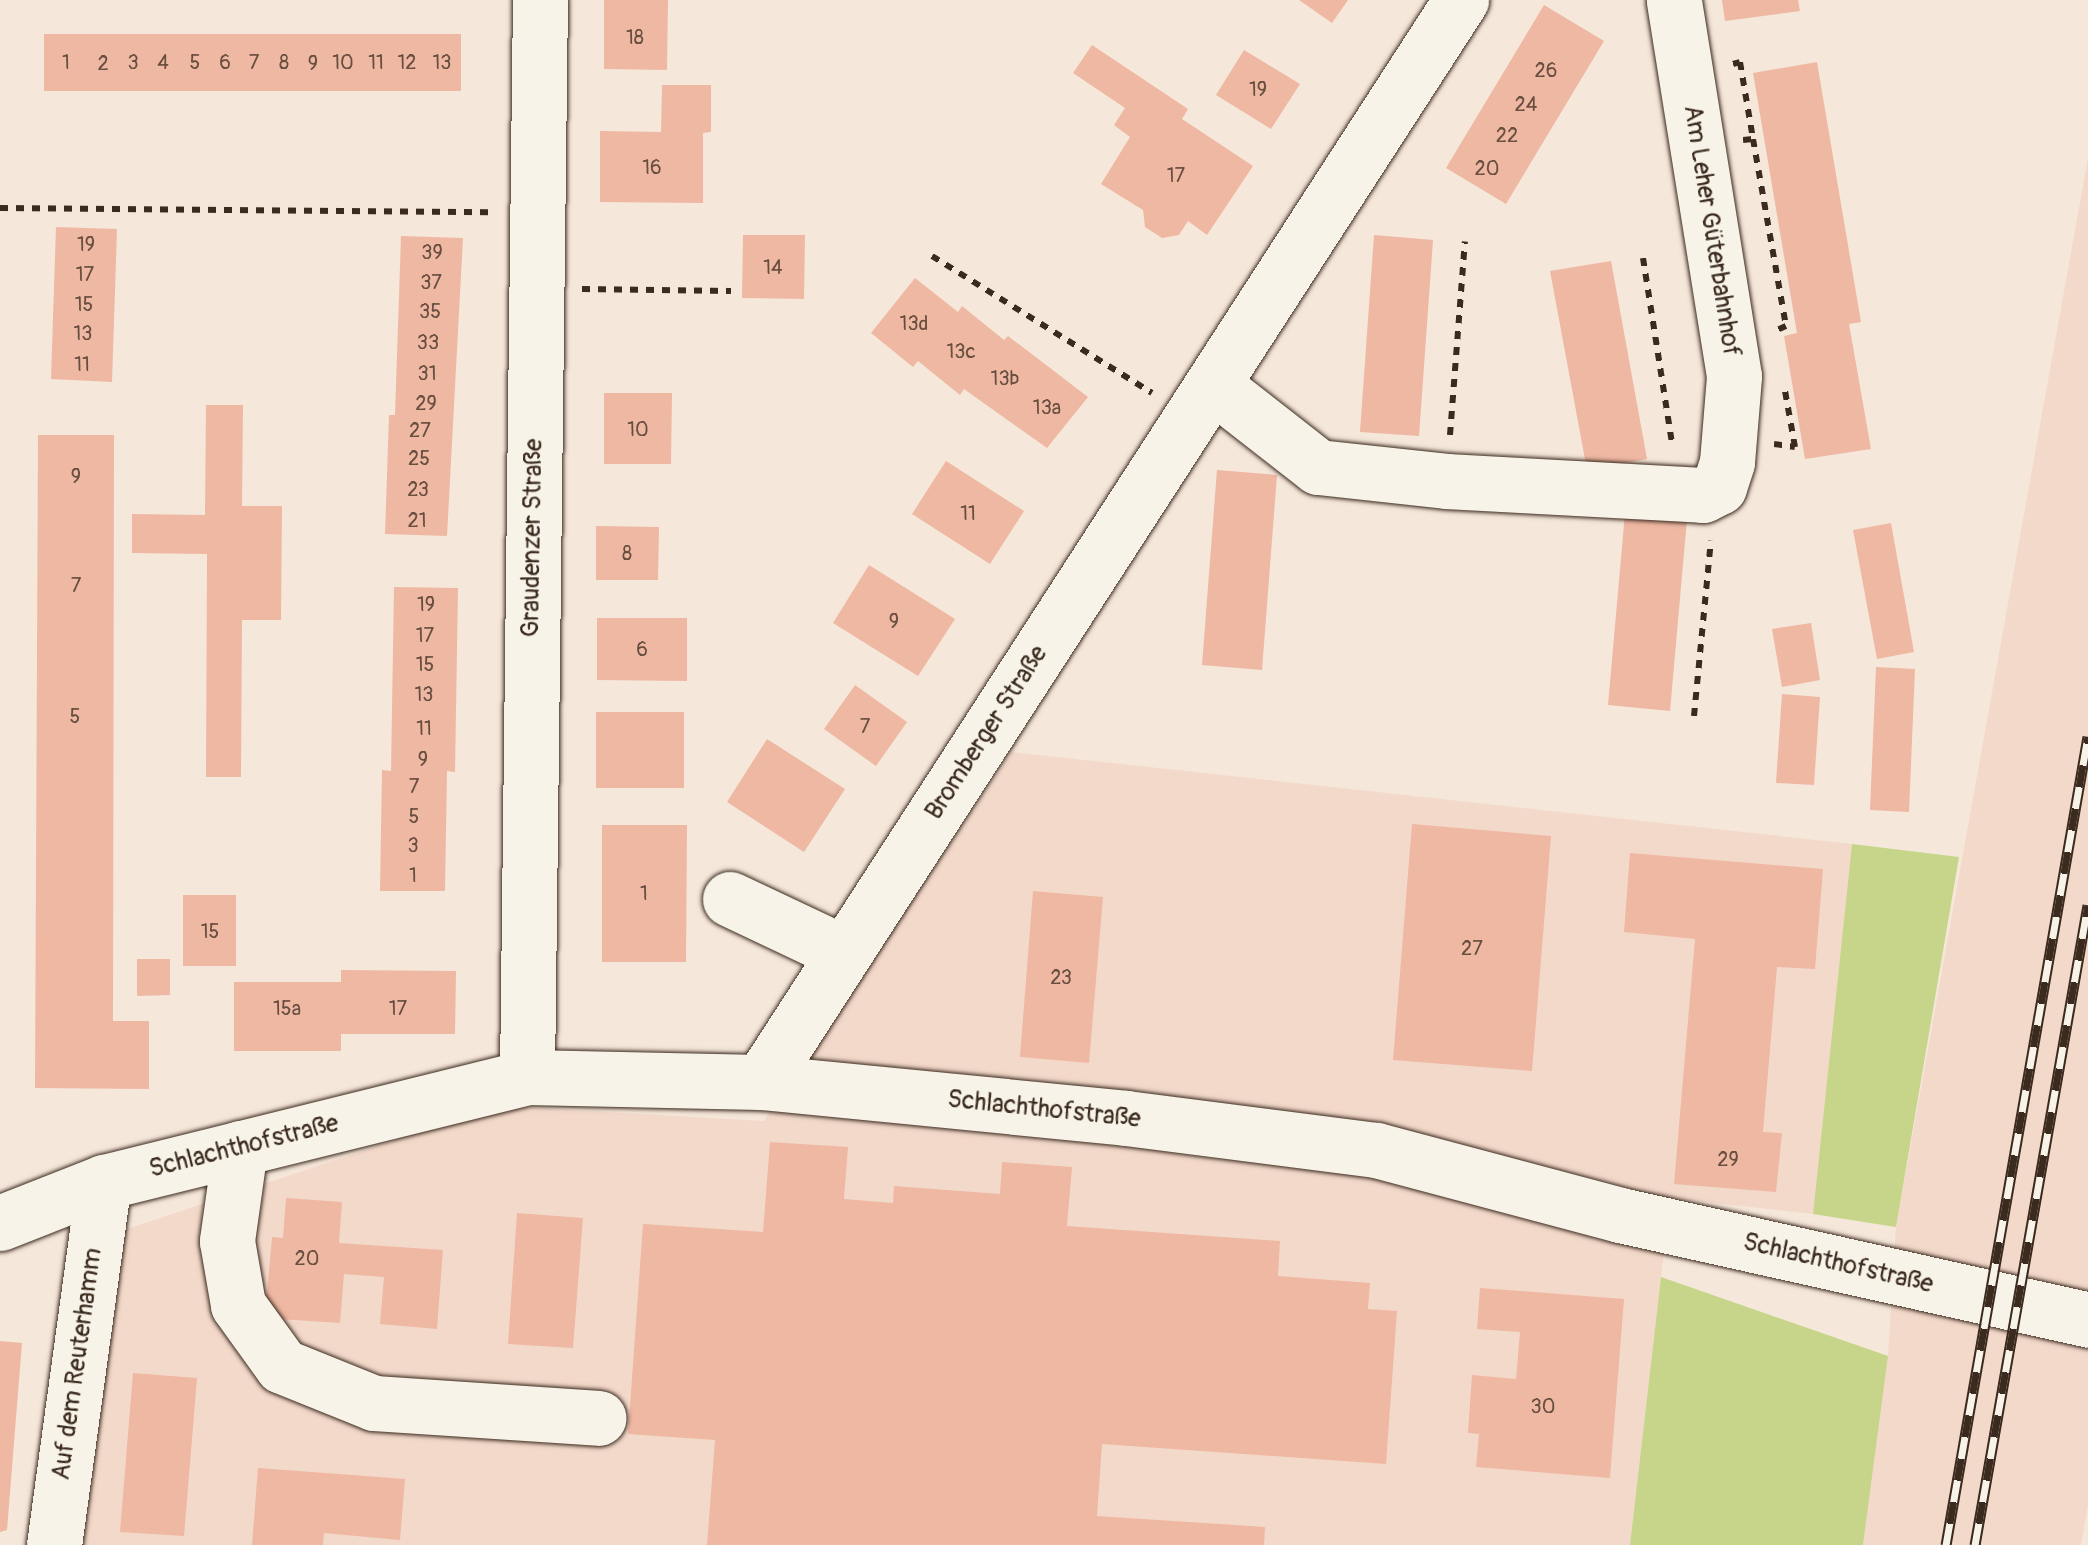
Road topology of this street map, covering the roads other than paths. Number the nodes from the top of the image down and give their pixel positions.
1 (540, 0) edge
2 (1461, 0) edge
3 (1674, 0) edge
4 (1202, 401) junction
5 (730, 899) dead end
6 (844, 953) junction
7 (527, 1077) junction
8 (761, 1082) junction
9 (240, 1148) junction
10 (104, 1182) junction
11 (0, 1223) edge
12 (2088, 1320) edge
13 (599, 1418) dead end
14 (54, 1545) edge

1 - 7 street, Graudenzer Straße
2 - 4 street, Bromberger Straße
3 - 4 street, Am Leher Güterbahnhof
4 - 6 street, Bromberger Straße
5 - 6 street
6 - 8 street, Bromberger Straße
7 - 8 street, Schlachthofstraße
7 - 9 street, Schlachthofstraße
8 - 12 street, Schlachthofstraße
9 - 10 street, Schlachthofstraße
9 - 13 street
10 - 11 street, Schlachthofstraße
10 - 14 street, Auf dem Reuterhamm

